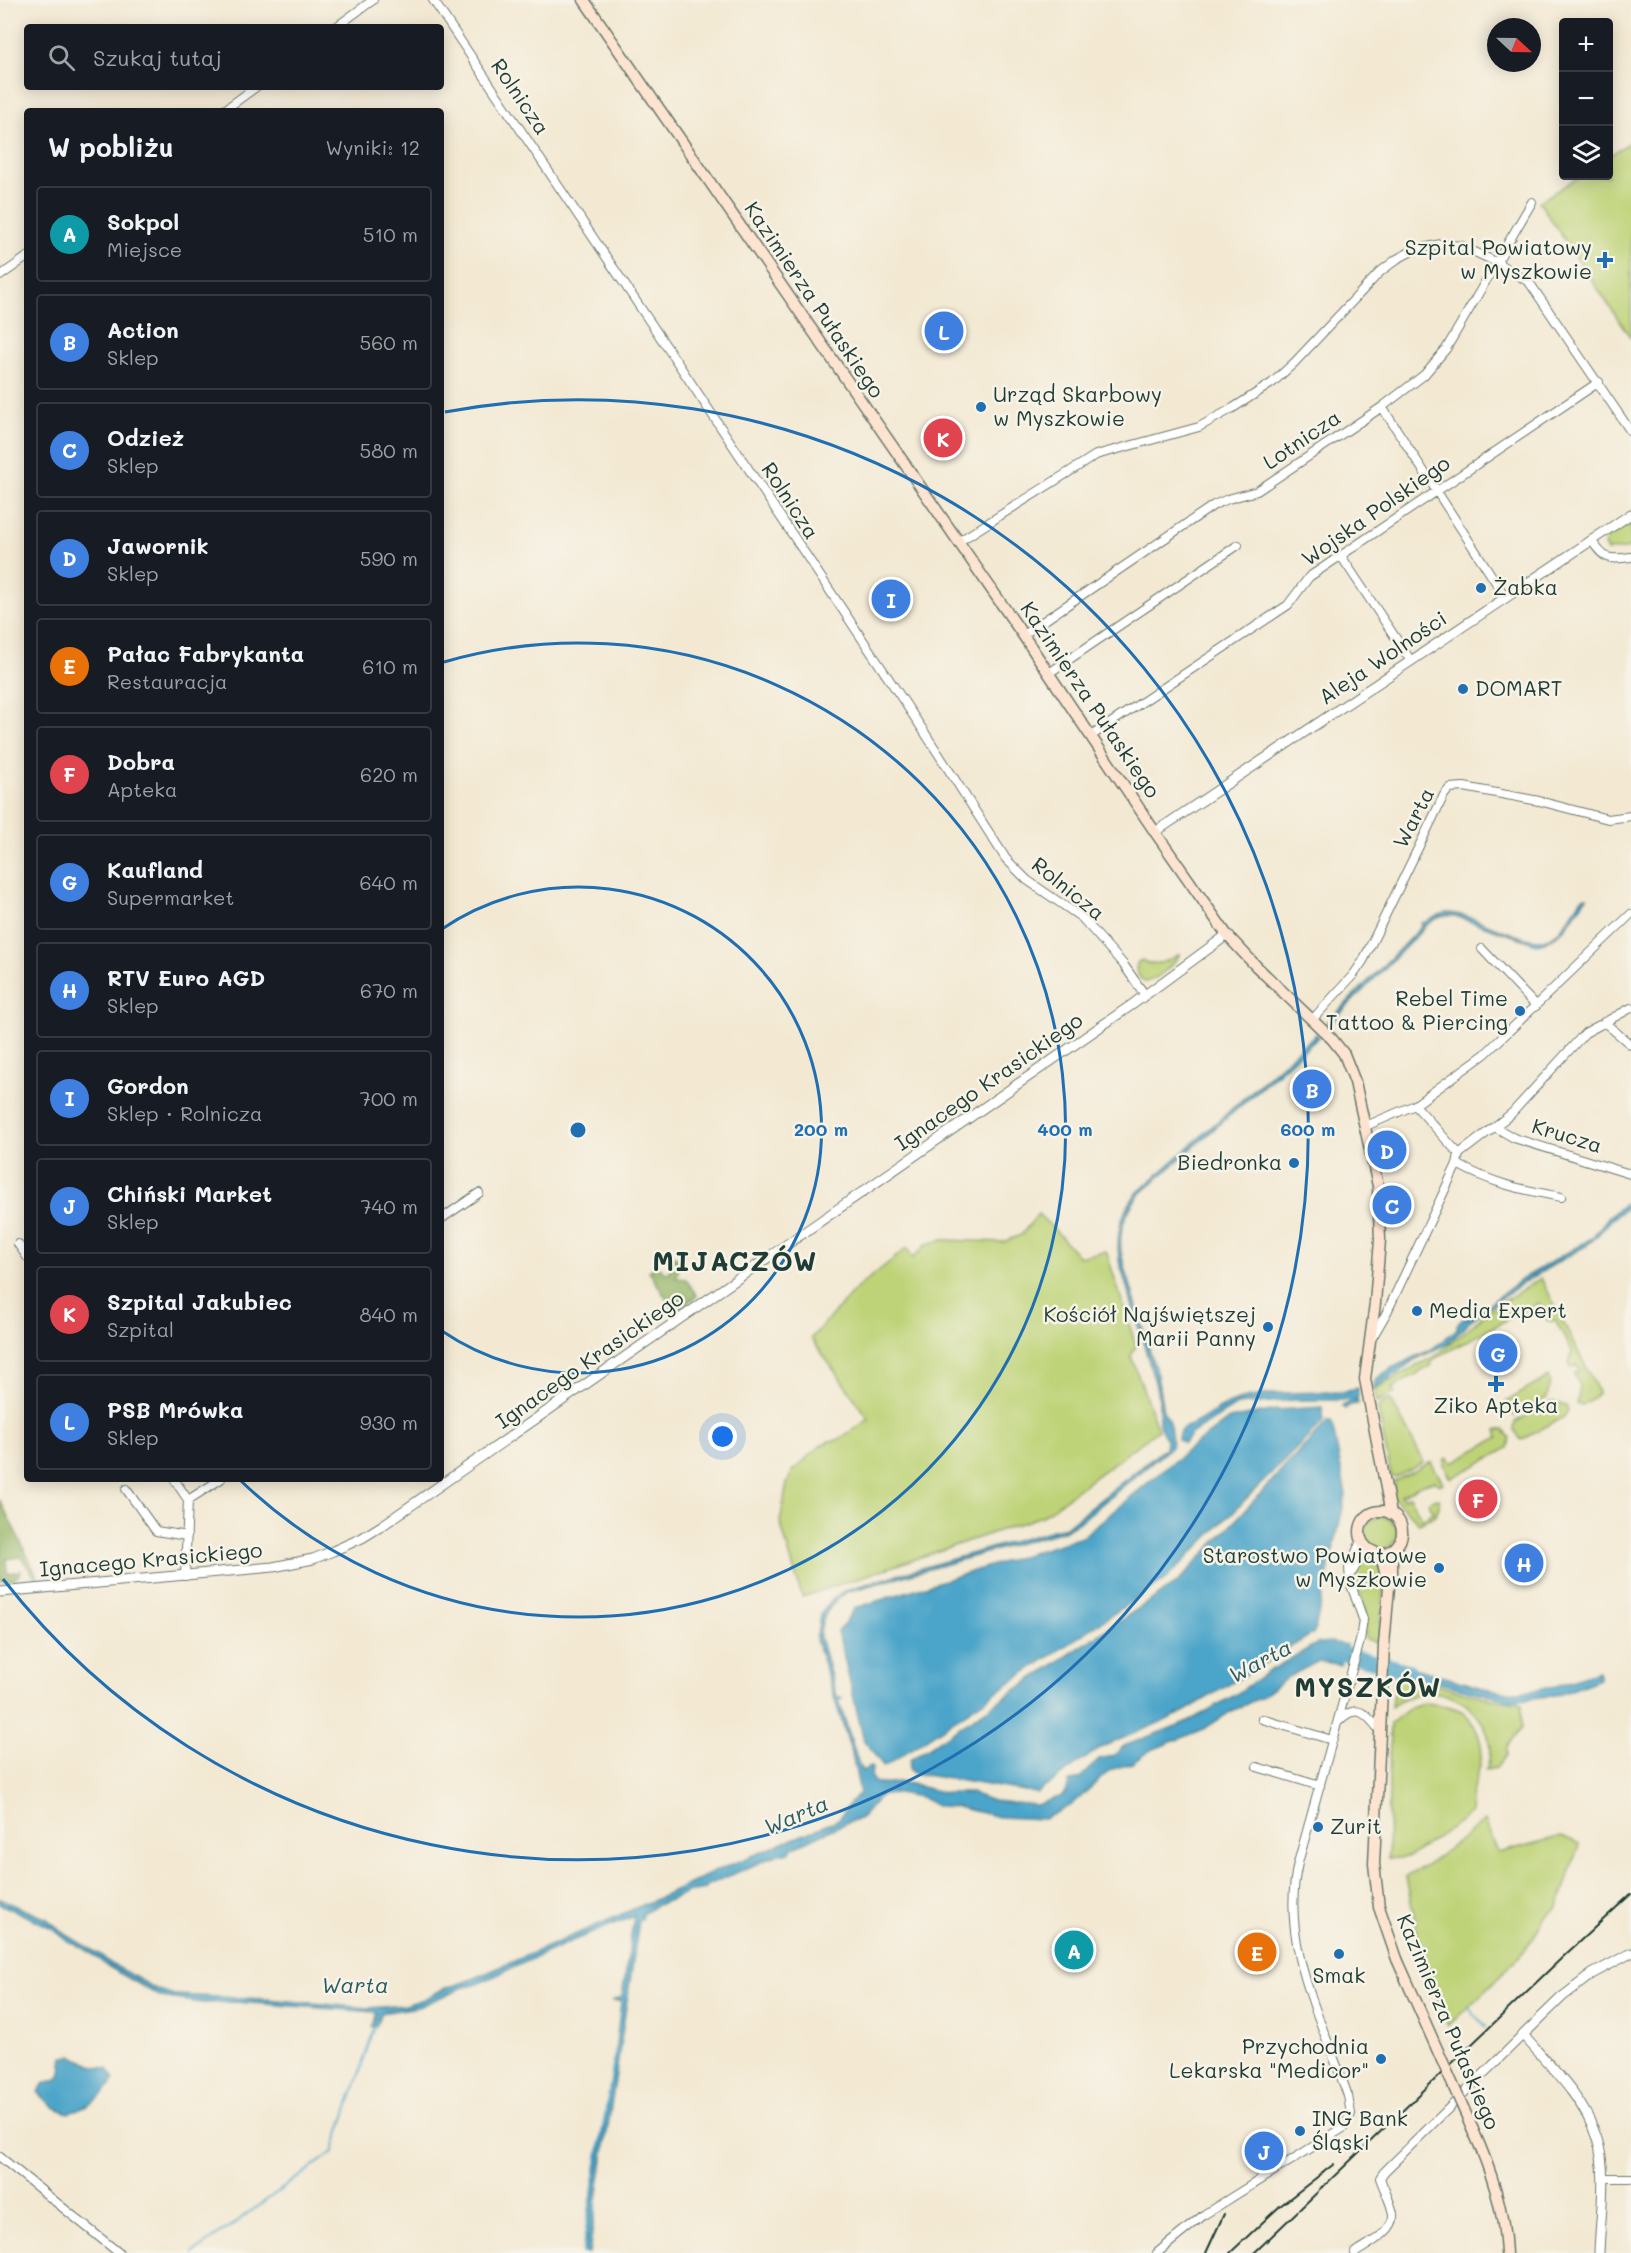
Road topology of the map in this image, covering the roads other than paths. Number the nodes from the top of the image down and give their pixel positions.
1 (373, 0) edge
2 (433, 0) edge
3 (584, 0) edge
4 (340, 24) edge
5 (252, 90) edge
6 (227, 108) edge
7 (1532, 202) dead end
8 (24, 258) edge
9 (1496, 262) junction
10 (0, 276) edge
11 (1599, 382) junction
12 (1382, 407) junction
13 (1631, 432) edge
14 (1436, 490) junction
15 (1631, 514) edge
16 (1592, 540) junction
17 (958, 542) junction
18 (1238, 545) dead end
19 (1341, 556) junction
20 (1631, 557) edge
21 (1506, 598) junction
22 (1023, 635) junction
23 (1411, 661) junction
24 (1049, 673) junction
25 (1091, 736) junction
26 (1631, 816) edge
27 (1155, 832) junction
28 (1631, 914) edge
29 (1227, 935) junction
30 (1482, 950) dead end
31 (1145, 995) junction
32 (1536, 1006) junction
33 (1631, 1008) edge
34 (1312, 1021) junction
35 (1604, 1023) junction
36 (1631, 1045) edge
37 (1415, 1105) junction
38 (1366, 1126) junction
39 (1496, 1127) junction
40 (1459, 1154) junction
41 (1456, 1164) junction
42 (1630, 1173) edge
43 (479, 1193) dead end
44 (1561, 1197) dead end
45 (444, 1217) edge
46 (18, 1244) dead end
47 (24, 1253) edge
48 (1369, 1341) junction
49 (1383, 1472) junction
50 (444, 1480) edge
51 (176, 1482) edge
52 (215, 1482) edge
53 (441, 1482) edge
54 (126, 1489) dead end
55 (188, 1500) junction
56 (1374, 1512) junction
57 (1391, 1514) junction
58 (187, 1536) junction
59 (1362, 1541) junction
60 (1392, 1551) junction
61 (1374, 1552) junction
62 (185, 1576) junction
63 (1349, 1576) junction
64 (1389, 1587) junction
65 (0, 1592) edge
66 (1262, 1719) dead end
67 (1337, 1723) junction
68 (1380, 1731) junction
69 (1332, 1740) junction
70 (1257, 1767) dead end
71 (1320, 1786) junction
72 (1631, 1953) edge
73 (1523, 2034) junction
74 (0, 2157) edge
75 (1603, 2178) junction
76 (1631, 2178) edge
77 (119, 2253) edge
78 (1157, 2253) edge
79 (1355, 2253) edge
80 (1506, 2253) edge
81 (1599, 2253) edge

1 - 4 street
2 - 31 street, Rolnicza
3 - 17 main road, Kazimierza Pułaskiego
5 - 6 street
7 - 9 street, Lotnicza
8 - 10 street
9 - 11 street
9 - 12 street, Lotnicza
9 - 17 street
11 - 13 street
11 - 14 street, Wojska Polskiego
12 - 14 street
12 - 22 street, Lotnicza
14 - 19 street, Wojska Polskiego
14 - 21 street
15 - 16 street, Aleja Wolności
16 - 20 street
16 - 21 street, Aleja Wolności
17 - 22 main road, Kazimierza Pułaskiego
18 - 24 street
19 - 23 street
19 - 25 street, Wojska Polskiego
21 - 23 street, Aleja Wolności
22 - 24 main road, Kazimierza Pułaskiego
23 - 27 street, Aleja Wolności
24 - 25 main road, Kazimierza Pułaskiego
25 - 27 main road, Kazimierza Pułaskiego
26 - 34 street, Warta
27 - 29 main road, Kazimierza Pułaskiego
28 - 32 street
29 - 31 street, Ignacego Krasickiego
29 - 34 main road, Kazimierza Pułaskiego
30 - 32 street
31 - 50 street, Ignacego Krasickiego
32 - 37 street
33 - 35 street
34 - 38 main road, Kazimierza Pułaskiego
35 - 36 street
35 - 39 street
37 - 38 street
37 - 40 street
38 - 48 main road, Kazimierza Pułaskiego
39 - 40 street
39 - 42 street, Krucza
40 - 41 street
41 - 44 street
41 - 48 street
43 - 45 street
46 - 47 street
48 - 49 main road, Kazimierza Pułaskiego
49 - 56 main road, Kazimierza Pułaskiego
49 - 57 main road, Kazimierza Pułaskiego
51 - 55 street
52 - 55 street
53 - 62 street, Ignacego Krasickiego
54 - 58 street
55 - 58 street
56 - 57 main road
56 - 59 main road
57 - 60 main road
58 - 62 street
59 - 61 main road
59 - 63 street
60 - 61 main road
60 - 64 main road, Kazimierza Pułaskiego
61 - 63 street
61 - 64 main road, Kazimierza Pułaskiego
62 - 65 street, Ignacego Krasickiego
63 - 67 street
64 - 68 main road, Kazimierza Pułaskiego
66 - 69 street
67 - 68 street
67 - 69 street
68 - 80 main road, Kazimierza Pułaskiego, bridge
69 - 71 street
70 - 71 street
71 - 78 street
72 - 73 street
73 - 75 street
73 - 79 street
74 - 77 street
75 - 76 street
75 - 81 street

